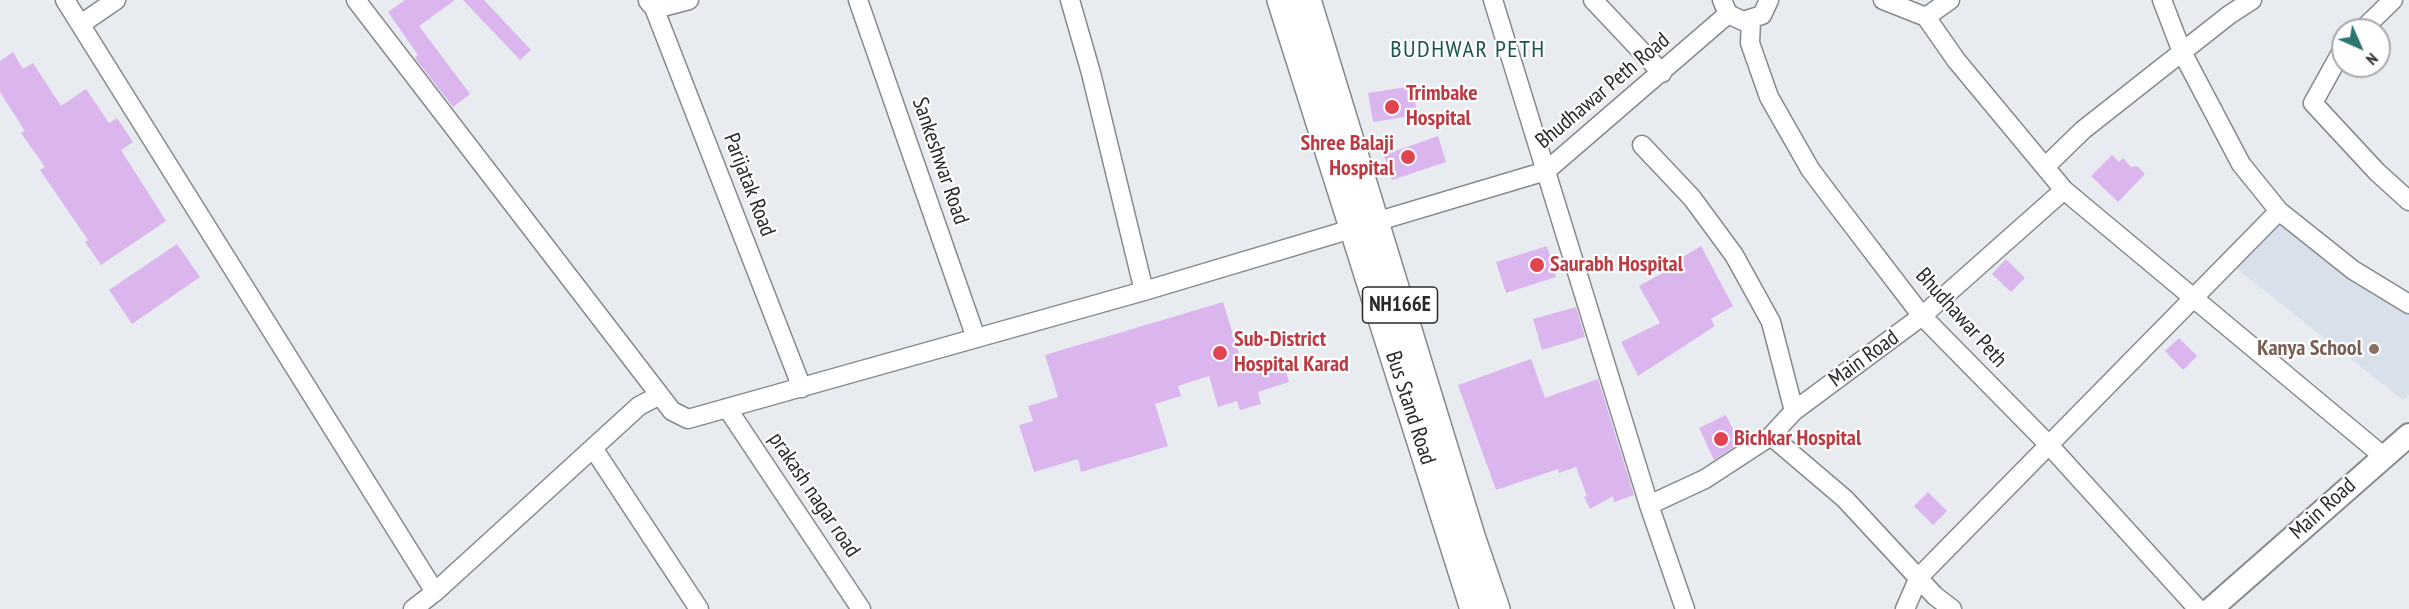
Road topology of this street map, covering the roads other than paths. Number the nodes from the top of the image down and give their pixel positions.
1 (65, 0) edge
2 (116, 0) edge
3 (356, 0) edge
4 (689, 0) edge
5 (858, 0) edge
6 (1070, 0) edge
7 (1281, 0) edge
8 (1307, 0) edge
9 (1493, 0) edge
10 (1593, 0) edge
11 (1769, 0) edge
12 (1883, 0) edge
13 (1950, 0) edge
14 (2162, 0) edge
15 (2252, 0) edge
16 (2393, 0) edge
17 (651, 3) edge
18 (1725, 7) edge
19 (1926, 17) junction
20 (2374, 18) edge
21 (1750, 20) junction
22 (81, 24) junction
23 (2182, 52) junction
24 (2331, 71) edge
25 (1662, 73) junction
26 (1642, 145) dead end
27 (2046, 166) junction
28 (1546, 171) junction
29 (2064, 190) junction
30 (2409, 201) edge
31 (2278, 211) junction
32 (1374, 221) junction
33 (1144, 291) junction
34 (2192, 297) junction
35 (2409, 304) edge
36 (1922, 316) junction
37 (976, 339) junction
38 (802, 387) junction
39 (660, 395) junction
40 (727, 408) junction
41 (1794, 411) junction
42 (2409, 435) edge
43 (1771, 436) junction
44 (2049, 445) junction
45 (593, 448) junction
46 (2383, 456) junction
47 (1649, 505) junction
48 (1919, 577) junction
49 (435, 592) junction
50 (413, 609) edge
51 (699, 609) edge
52 (861, 609) edge
53 (1474, 609) edge
54 (1496, 609) edge
55 (1685, 609) edge
56 (1905, 609) edge
57 (1952, 609) edge
58 (2198, 609) edge
59 (2211, 609) edge

1 - 22 street
2 - 22 street
3 - 39 street
4 - 17 street
5 - 37 street, Sankeshwar Road
6 - 33 street
7 - 32 highway, Bus Stand Road / NH166E
8 - 32 highway, NH166E
9 - 28 street
10 - 25 street
11 - 21 street
12 - 19 street
13 - 19 street
14 - 23 street
15 - 23 street
16 - 20 street
17 - 38 street, Parijatak Road
18 - 21 street
18 - 25 street, Bhudhawar Peth Road
19 - 27 street
21 - 36 street, Bhudhawar Peth
22 - 49 street
23 - 27 street
23 - 31 street
24 - 30 street
25 - 28 street, Bhudhawar Peth Road
26 - 41 street
27 - 29 street
28 - 32 street, Bhudhawar Peth Road
28 - 47 street
29 - 34 street
29 - 36 street, Main Road
31 - 34 street
31 - 35 street
32 - 33 street, Bhudhawar Peth Road
32 - 53 highway, Bus Stand Road / NH166E
32 - 54 highway, NH166E
33 - 37 street, Bhudhawar Peth Road
34 - 44 street
34 - 46 street
36 - 41 street, Main Road
36 - 44 street, Bhudhawar Peth
37 - 38 street, Bhudhawar Peth Road
38 - 40 street, Bhudhawar Peth Road
39 - 40 street, Bhudhawar Peth Road
39 - 45 street
40 - 52 street, prakash nagar road
41 - 43 street, Main Road
42 - 46 main road, Main Road
43 - 47 street, Main Road
43 - 48 street
44 - 48 street
44 - 58 street, Bhudhawar Peth
45 - 49 street
45 - 51 street
46 - 59 main road, Main Road
47 - 55 street
48 - 56 street
48 - 57 street
49 - 50 street

